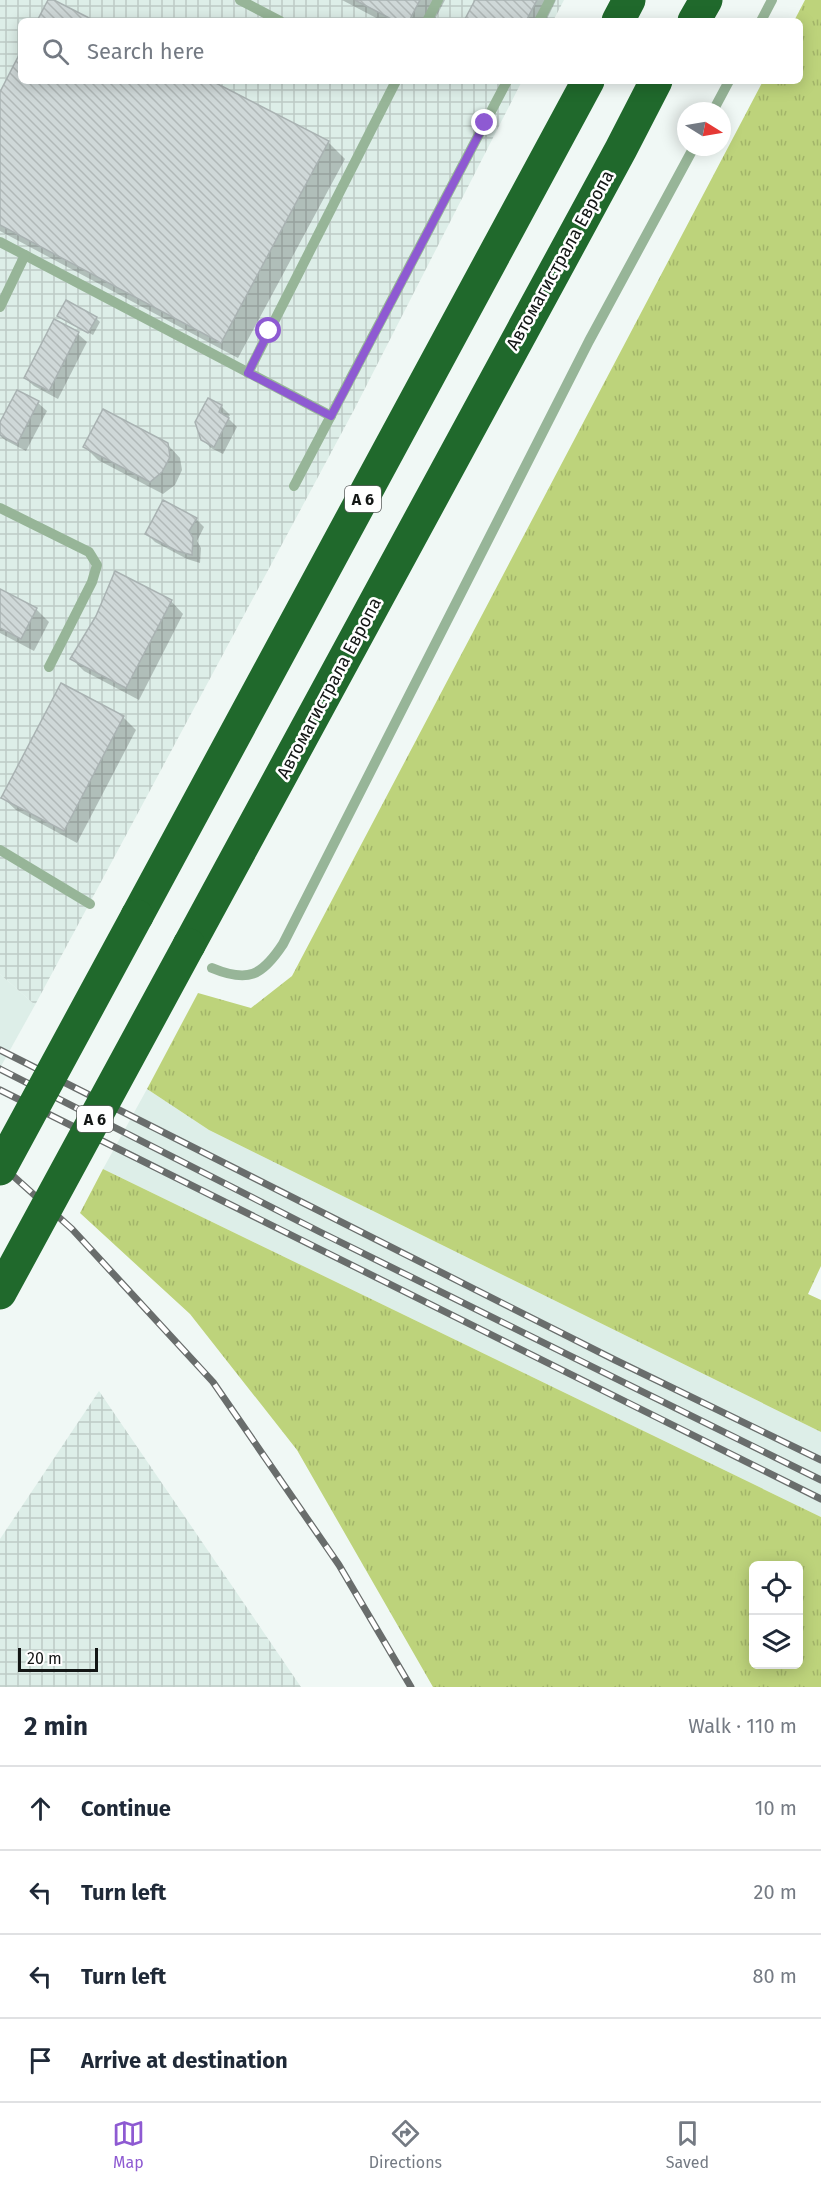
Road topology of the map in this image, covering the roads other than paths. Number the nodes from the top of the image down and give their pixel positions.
1 (240, 0) edge
2 (438, 0) edge
3 (550, 0) edge
4 (619, 0) edge
5 (629, 0) edge
6 (697, 0) edge
7 (706, 0) edge
8 (772, 0) edge
9 (274, 18) edge
10 (429, 18) edge
11 (541, 18) edge
12 (611, 18) edge
13 (620, 18) edge
14 (688, 18) edge
15 (696, 18) edge
16 (763, 18) edge
17 (393, 84) edge
18 (505, 84) edge
19 (585, 84) edge
20 (656, 84) edge
21 (727, 84) edge
22 (718, 102) edge
23 (689, 156) edge
24 (0, 242) edge
25 (25, 255) junction
26 (0, 307) edge
27 (248, 373) junction
28 (331, 416) junction
29 (294, 486) dead end
30 (0, 508) edge
31 (49, 667) dead end
32 (0, 850) edge
33 (90, 904) dead end
34 (212, 968) dead end
35 (0, 1169) edge
36 (0, 1293) edge

1 - 9 lane
2 - 10 lane
3 - 11 lane
4 - 12 highway
5 - 13 highway
6 - 14 highway
7 - 15 highway
8 - 16 lane
17 - 27 lane
18 - 28 lane
19 - 35 highway, A 6, bridge
20 - 36 highway, Автомагистрала Европа / A 6, bridge
21 - 22 lane
23 - 34 lane
24 - 25 lane
25 - 26 lane
25 - 27 lane
27 - 28 lane
28 - 29 lane
30 - 31 lane
32 - 33 lane

